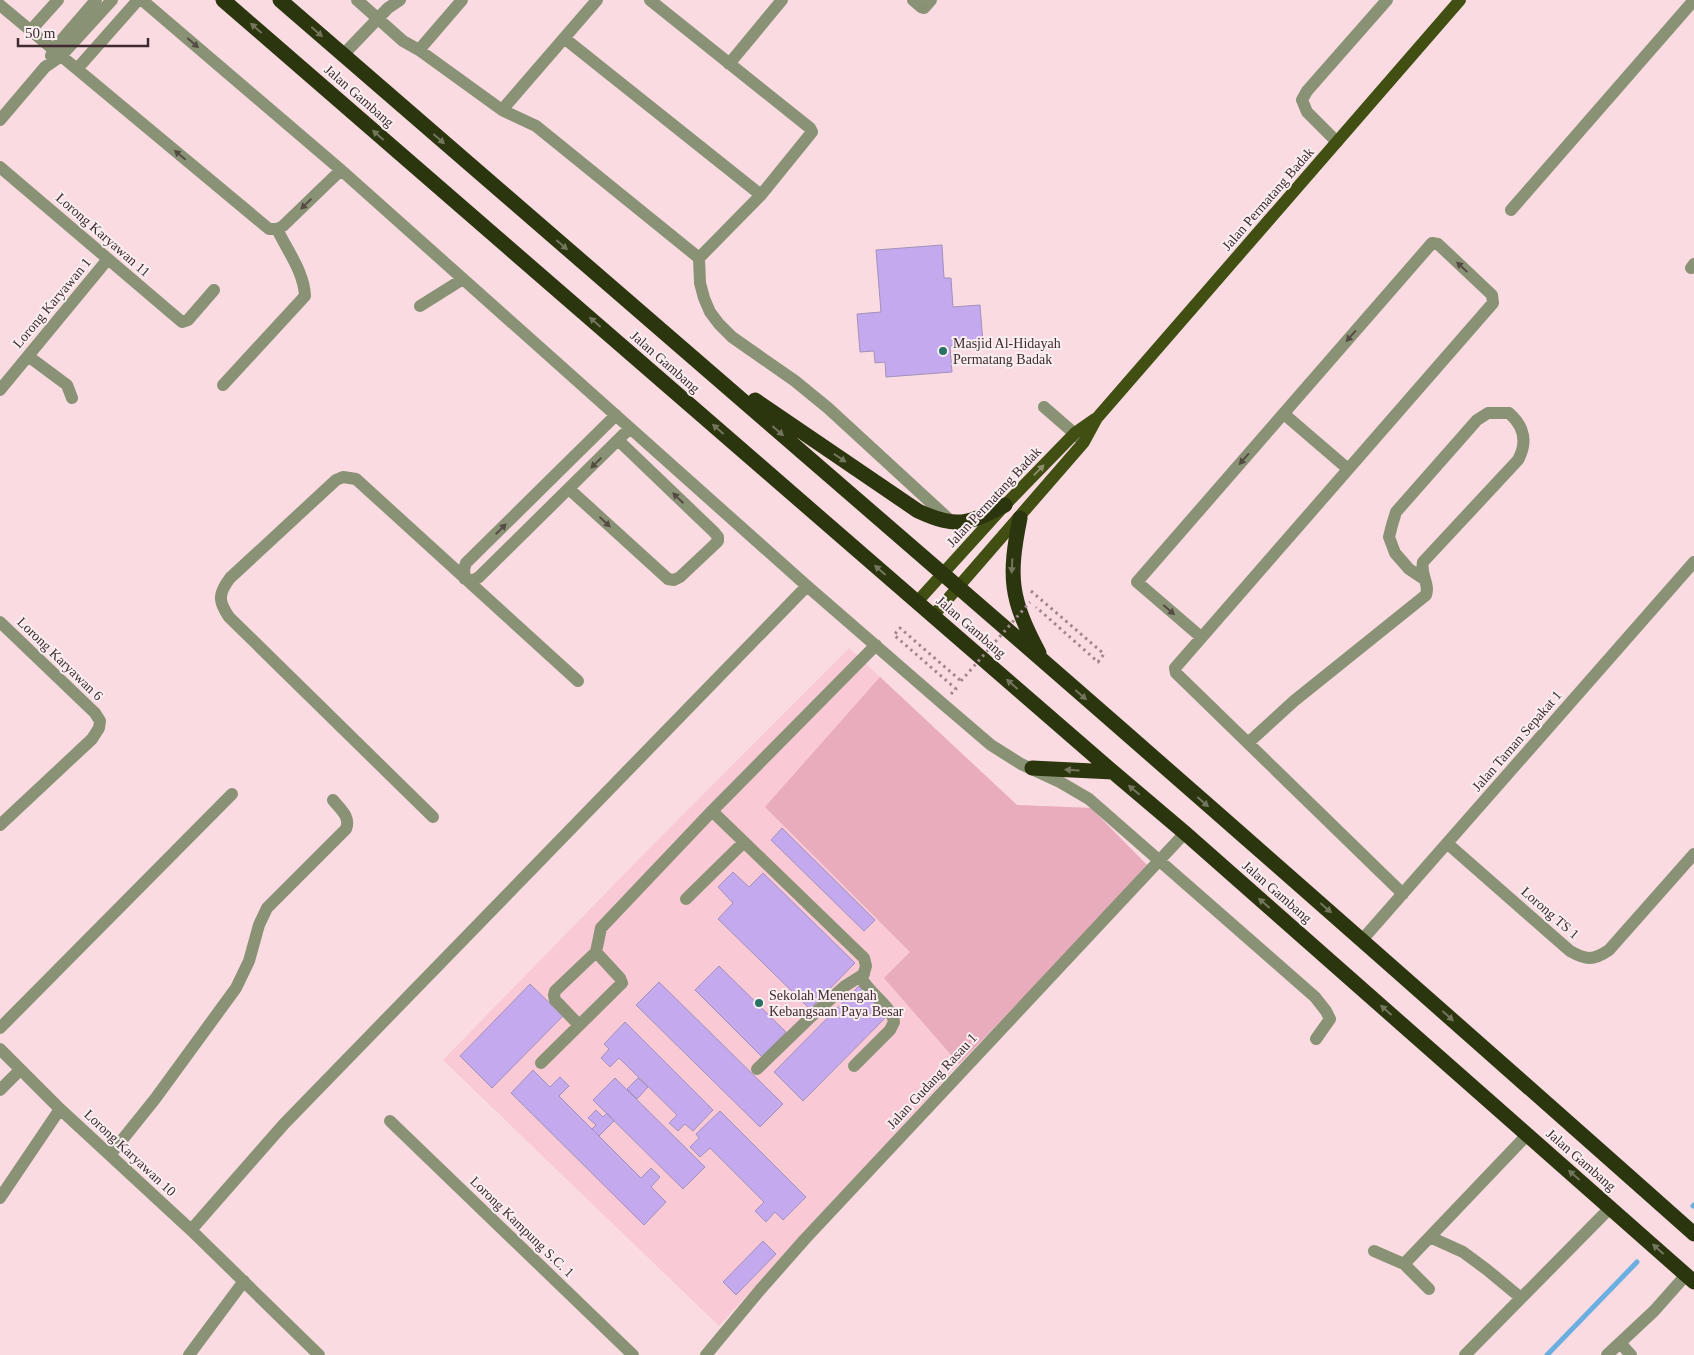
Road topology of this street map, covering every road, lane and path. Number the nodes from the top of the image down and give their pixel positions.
1 (58, 0) edge
2 (96, 0) edge
3 (112, 0) edge
4 (138, 0) edge
5 (142, 0) edge
6 (224, 0) edge
7 (280, 0) edge
8 (357, 0) edge
9 (400, 0) edge
10 (462, 0) edge
11 (597, 0) edge
12 (650, 0) edge
13 (782, 0) edge
14 (913, 0) edge
15 (1387, 0) edge
16 (1460, 0) edge
17 (1694, 0) edge
18 (928, 4) edge
19 (0, 5) edge
20 (378, 18) junction
21 (31, 30) junction
22 (564, 38) junction
23 (419, 50) junction
24 (57, 53) junction
25 (342, 55) junction
26 (728, 64) junction
27 (77, 69) junction
28 (502, 110) junction
29 (0, 120) edge
30 (1337, 142) junction
31 (0, 167) edge
32 (340, 170) junction
33 (762, 195) junction
34 (1511, 210) dead end
35 (276, 229) junction
36 (699, 258) junction
37 (108, 259) junction
38 (463, 279) junction
39 (214, 290) dead end
40 (420, 306) dead end
41 (28, 356) junction
42 (698, 362) junction
43 (223, 386) dead end
44 (0, 390) edge
45 (72, 398) dead end
46 (1044, 407) dead end
47 (1284, 414) junction
48 (616, 415) junction
49 (630, 428) junction
50 (1080, 438) junction
51 (618, 440) junction
52 (1348, 469) junction
53 (569, 489) junction
54 (1005, 505) junction
55 (1020, 518) junction
56 (954, 524) junction
57 (1694, 562) edge
58 (942, 573) junction
59 (465, 578) junction
60 (1424, 579) junction
61 (807, 586) junction
62 (958, 587) junction
63 (1042, 601) dead end
64 (917, 602) junction
65 (933, 616) junction
66 (0, 622) edge
67 (1201, 637) junction
68 (876, 645) junction
69 (1044, 663) junction
70 (578, 681) dead end
71 (956, 689) dead end
72 (1248, 743) junction
73 (1032, 768) junction
74 (1112, 772) junction
75 (232, 794) dead end
76 (333, 800) dead end
77 (712, 811) junction
78 (433, 817) dead end
79 (0, 825) edge
80 (1185, 833) junction
81 (744, 842) junction
82 (1448, 844) junction
83 (1694, 854) edge
84 (1159, 860) junction
85 (1403, 894) junction
86 (686, 899) dead end
87 (1362, 940) junction
88 (596, 952) junction
89 (864, 974) junction
90 (578, 1024) junction
91 (0, 1028) edge
92 (1316, 1039) dead end
93 (0, 1049) edge
94 (541, 1063) dead end
95 (854, 1066) dead end
96 (757, 1069) dead end
97 (20, 1070) junction
98 (0, 1090) edge
99 (60, 1109) junction
100 (390, 1122) dead end
101 (1528, 1134) junction
102 (110, 1155) junction
103 (0, 1198) edge
104 (1611, 1207) junction
105 (191, 1230) junction
106 (1694, 1234) edge
107 (1430, 1237) junction
108 (1374, 1250) dead end
109 (1404, 1264) junction
110 (1690, 1278) edge
111 (242, 1279) junction
112 (1429, 1290) dead end
113 (1521, 1298) junction
114 (1621, 1344) junction
115 (190, 1354) edge
116 (319, 1355) edge
117 (633, 1355) edge
118 (706, 1355) edge
119 (1465, 1355) edge
120 (1608, 1355) edge
121 (1631, 1355) edge

1 - 21 street
2 - 24 street
3 - 24 street
4 - 27 street
5 -> 32 street
64 -> 6 highway, Jalan Gambang
7 -> 25 highway, Jalan Gambang
8 - 20 street
9 - 20 street
10 - 23 street
11 - 22 street
12 - 26 street
13 - 26 street
14 - 18 street
15 - 30 street
16 - 30 main road, Jalan Permatang Badak
17 - 34 street
19 - 21 street
20 - 23 street
20 - 25 street
21 - 24 street
22 - 28 street
22 - 33 street
23 - 28 street
24 - 27 street
24 - 29 street
25 -> 42 highway, Jalan Gambang
26 - 33 street
35 -> 27 street
28 - 36 street
30 - 50 main road, Jalan Permatang Badak
31 - 37 street, Lorong Karyawan 11
32 -> 35 street
32 - 38 street
33 - 36 street
35 - 43 street
36 - 56 street
37 - 39 street, Lorong Karyawan 11
37 - 41 street, Lorong Karyawan 1
38 - 40 street
38 - 48 street
41 - 44 street, Lorong Karyawan 1
41 - 45 street
42 -> 56 highway
42 -> 58 highway, Jalan Gambang
46 - 50 street
47 - 52 street
52 -> 47 street
47 -> 67 street
48 - 49 street
59 -> 48 street
49 - 51 street
49 - 61 street
54 -> 50 main road, Jalan Permatang Badak
50 - 55 main road, Jalan Permatang Badak
51 -> 53 street
53 -> 51 street
52 - 67 street
53 - 59 street
54 - 56 highway
54 - 58 main road, Jalan Permatang Badak
55 - 62 main road, Jalan Permatang Badak
55 -> 69 highway
57 - 82 street, Jalan Taman Sepakat 1
58 - 62 highway, Jalan Gambang
58 - 64 main road, Jalan Permatang Badak
59 - 70 street
59 - 78 street
60 - 60 street
60 - 72 street
61 - 68 street
61 - 105 street
62 - 65 main road, Jalan Permatang Badak
62 - 69 highway, Jalan Gambang
63 - 71 path, bridge
64 - 65 highway, Jalan Gambang
74 -> 65 highway, Jalan Gambang
66 - 79 street, Lorong Karyawan 6
67 - 72 street
68 - 73 street
68 - 77 street
69 -> 87 highway, Jalan Gambang
72 - 85 street
74 -> 73 highway
73 - 84 street
80 -> 74 highway, Jalan Gambang
75 - 91 street
76 - 102 street
77 - 81 street
77 - 88 street
80 - 84 street, Jalan Gudang Rasau 1
101 -> 80 highway, Jalan Gambang
81 - 86 street
81 - 89 street
82 - 83 street, Lorong TS 1
82 - 85 street, Jalan Taman Sepakat 1
84 - 92 street
84 - 118 street, Jalan Gudang Rasau 1
85 - 87 street, Jalan Taman Sepakat 1
87 -> 106 highway, Jalan Gambang
88 - 90 street
88 - 90 street
89 - 95 street
89 - 96 street
90 - 94 street
93 - 97 street, Lorong Karyawan 10
97 - 98 street
97 - 99 street, Lorong Karyawan 10
99 - 102 street, Lorong Karyawan 10
99 - 103 street
100 - 117 street, Lorong Kampung S.C. 1
104 -> 101 highway, Jalan Gambang
101 - 107 street
102 - 105 street, Lorong Karyawan 10
110 -> 104 highway, Jalan Gambang
104 - 113 street
105 - 111 street, Lorong Karyawan 10
107 - 109 street
107 - 113 street
108 - 109 street
109 - 112 street
110 - 114 street
111 - 115 street
111 - 116 street, Lorong Karyawan 10
113 - 119 street
114 - 120 street
114 - 121 street

